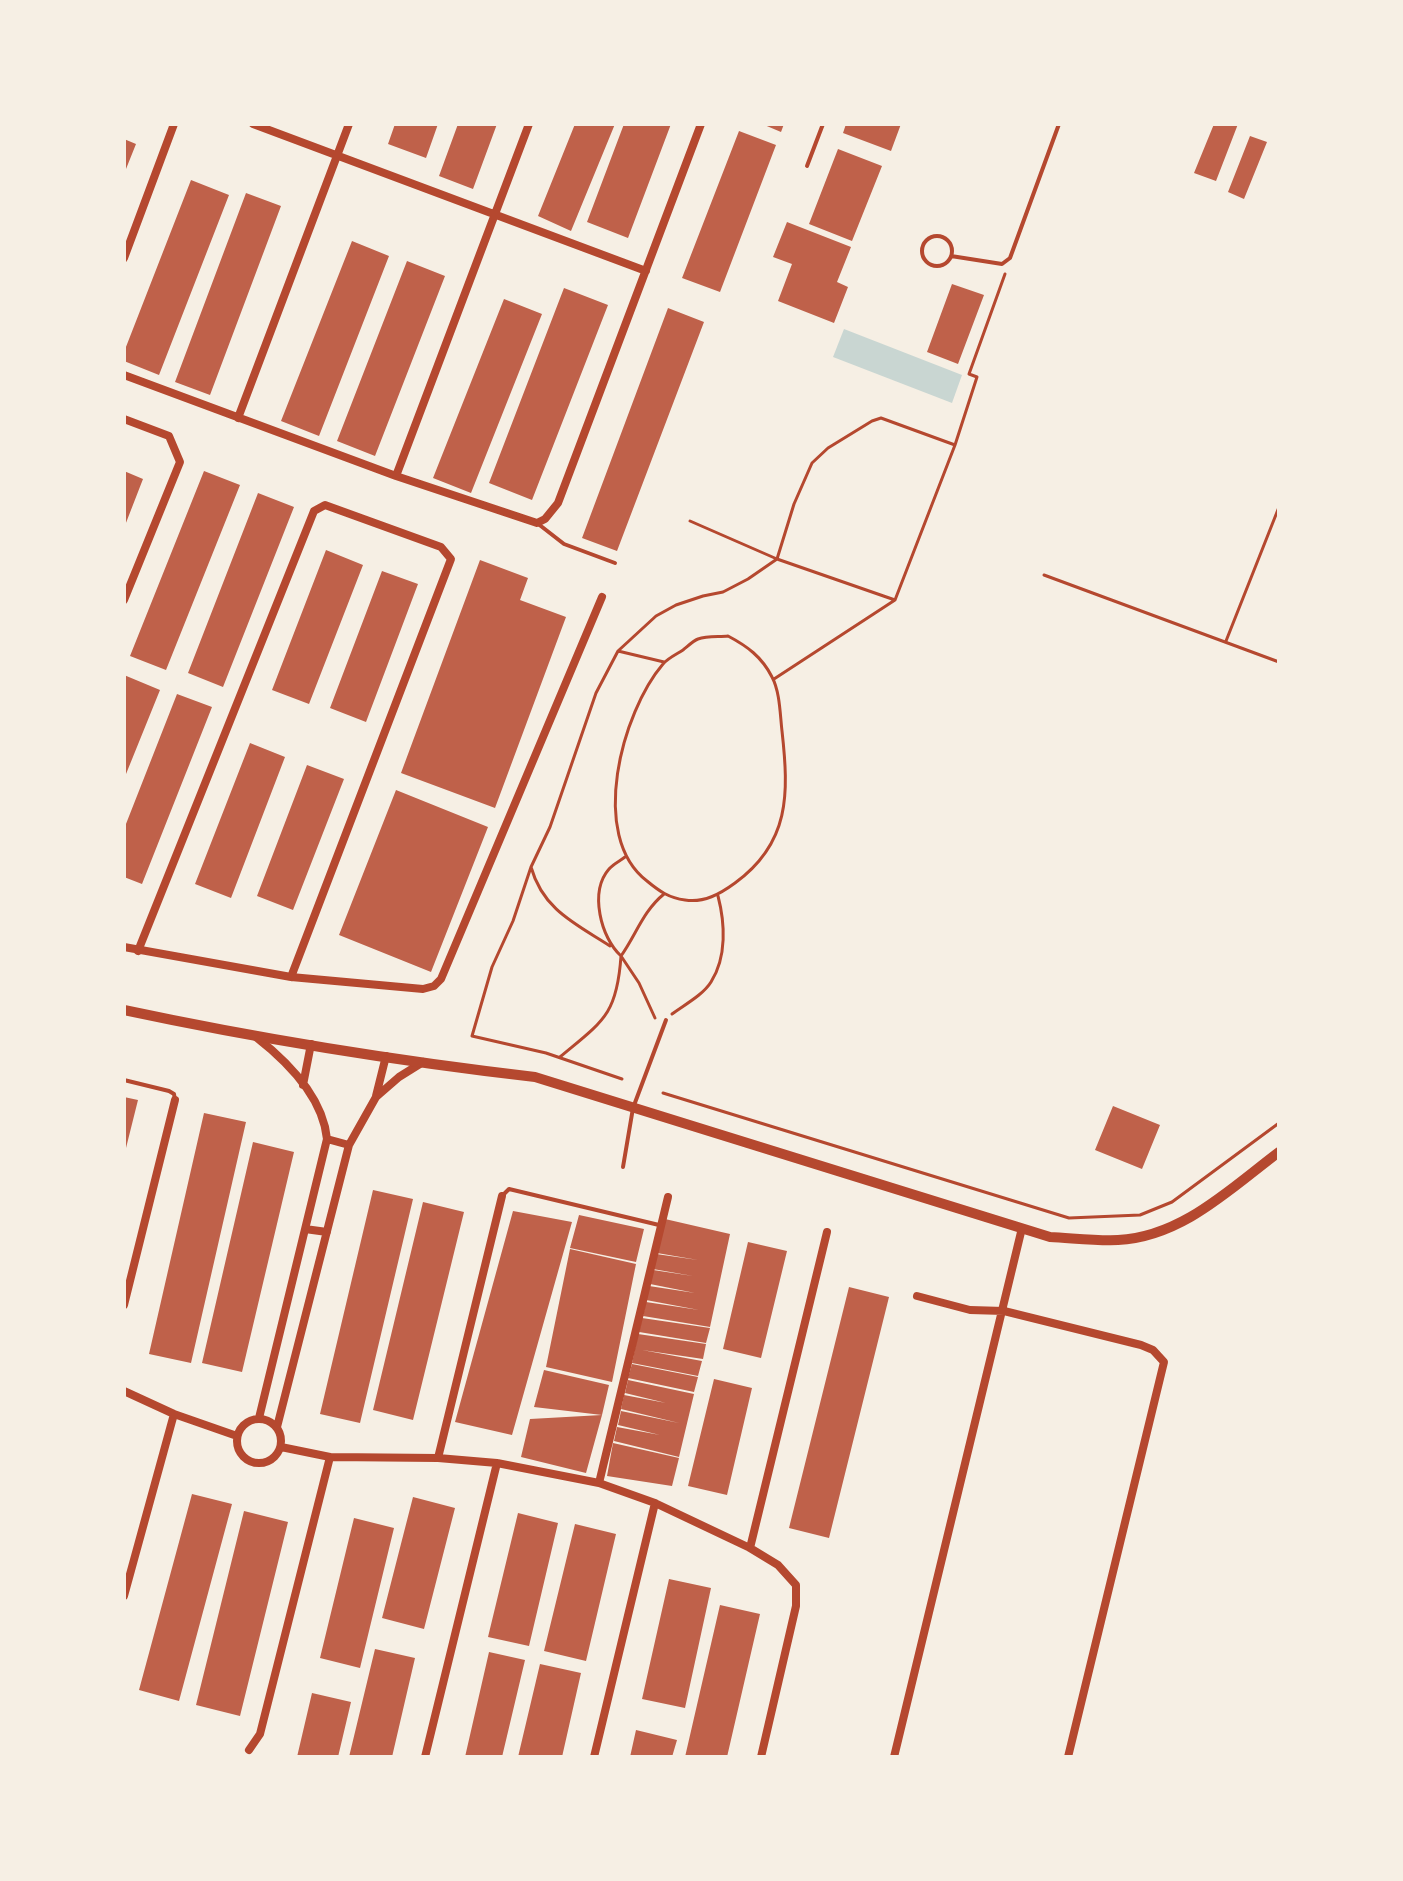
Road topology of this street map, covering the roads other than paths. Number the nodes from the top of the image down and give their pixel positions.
1 (174, 124) edge
2 (253, 124) edge
3 (349, 124) edge
4 (529, 124) edge
5 (701, 124) edge
6 (823, 124) edge
7 (1059, 124) edge
8 (337, 155) junction
9 (807, 166) dead end
10 (495, 214) junction
11 (951, 256) junction
12 (124, 258) edge
13 (646, 271) junction
14 (124, 375) edge
15 (238, 418) junction
16 (124, 419) edge
17 (396, 476) junction
18 (537, 523) junction
19 (615, 563) dead end
20 (602, 597) dead end
21 (124, 600) edge
22 (124, 947) edge
23 (138, 951) junction
24 (291, 977) junction
25 (124, 1010) edge
26 (666, 1020) road end
27 (253, 1035) junction
28 (311, 1044) junction
29 (386, 1056) junction
30 (423, 1062) junction
31 (124, 1080) edge
32 (303, 1085) junction
33 (376, 1097) junction
34 (175, 1100) joint
35 (633, 1108) junction
36 (327, 1139) junction
37 (349, 1145) junction
38 (1279, 1152) edge
39 (623, 1167) dead end
40 (502, 1196) joint
41 (668, 1197) dead end
42 (662, 1226) junction
43 (1022, 1228) junction
44 (305, 1229) junction
45 (327, 1232) junction
46 (827, 1232) dead end
47 (917, 1296) dead end
48 (124, 1305) edge
49 (1004, 1311) junction
50 (281, 1326) junction
51 (302, 1331) junction
52 (124, 1391) edge
53 (174, 1414) junction
54 (259, 1418) junction
55 (277, 1427) junction
56 (237, 1436) junction
57 (281, 1447) junction
58 (330, 1457) junction
59 (438, 1458) junction
60 (497, 1463) junction
61 (599, 1483) junction
62 (655, 1503) junction
63 (750, 1548) junction
64 (124, 1596) edge
65 (249, 1750) dead end
66 (425, 1757) edge
67 (594, 1757) edge
68 (761, 1757) edge
69 (894, 1757) edge
70 (1068, 1757) edge

1 - 12 street
2 - 8 street
3 - 8 street
4 - 10 street
5 - 13 street
6 - 9 lane
7 - 11 lane
8 - 10 street
8 - 15 street
10 - 13 street
10 - 17 street
11 - 11 lane
13 - 18 street
14 - 15 street
15 - 17 street
16 - 21 street
17 - 18 street
18 - 19 lane
20 - 24 street
22 - 23 street
23 - 24 street
23 - 24 street
25 - 27 street
26 - 35 lane
27 - 28 street
27 - 32 street
28 - 29 street
28 - 32 street
29 - 30 street
29 - 33 street
30 - 33 street
30 - 35 street
31 - 34 lane
32 - 36 street
33 - 37 street
34 - 48 street
35 - 39 lane
35 - 43 street
36 - 37 street
36 - 44 street
37 - 45 street
38 - 43 street
40 - 42 lane
40 - 59 street
41 - 42 street
42 - 61 street
43 - 49 street
44 - 45 street
44 - 50 street
45 - 51 street
46 - 63 street
47 - 49 street
49 - 69 street
49 - 70 street
50 - 51 street
50 - 54 street
51 - 55 street
52 - 53 street
53 - 56 street
53 - 64 street
54 - 55 street
54 - 56 street
55 - 57 street
56 - 57 street
57 - 58 street
58 - 59 street
58 - 65 street
59 - 60 street
60 - 61 street
60 - 66 street
61 - 62 street
62 - 63 street
62 - 67 street
63 - 68 street

